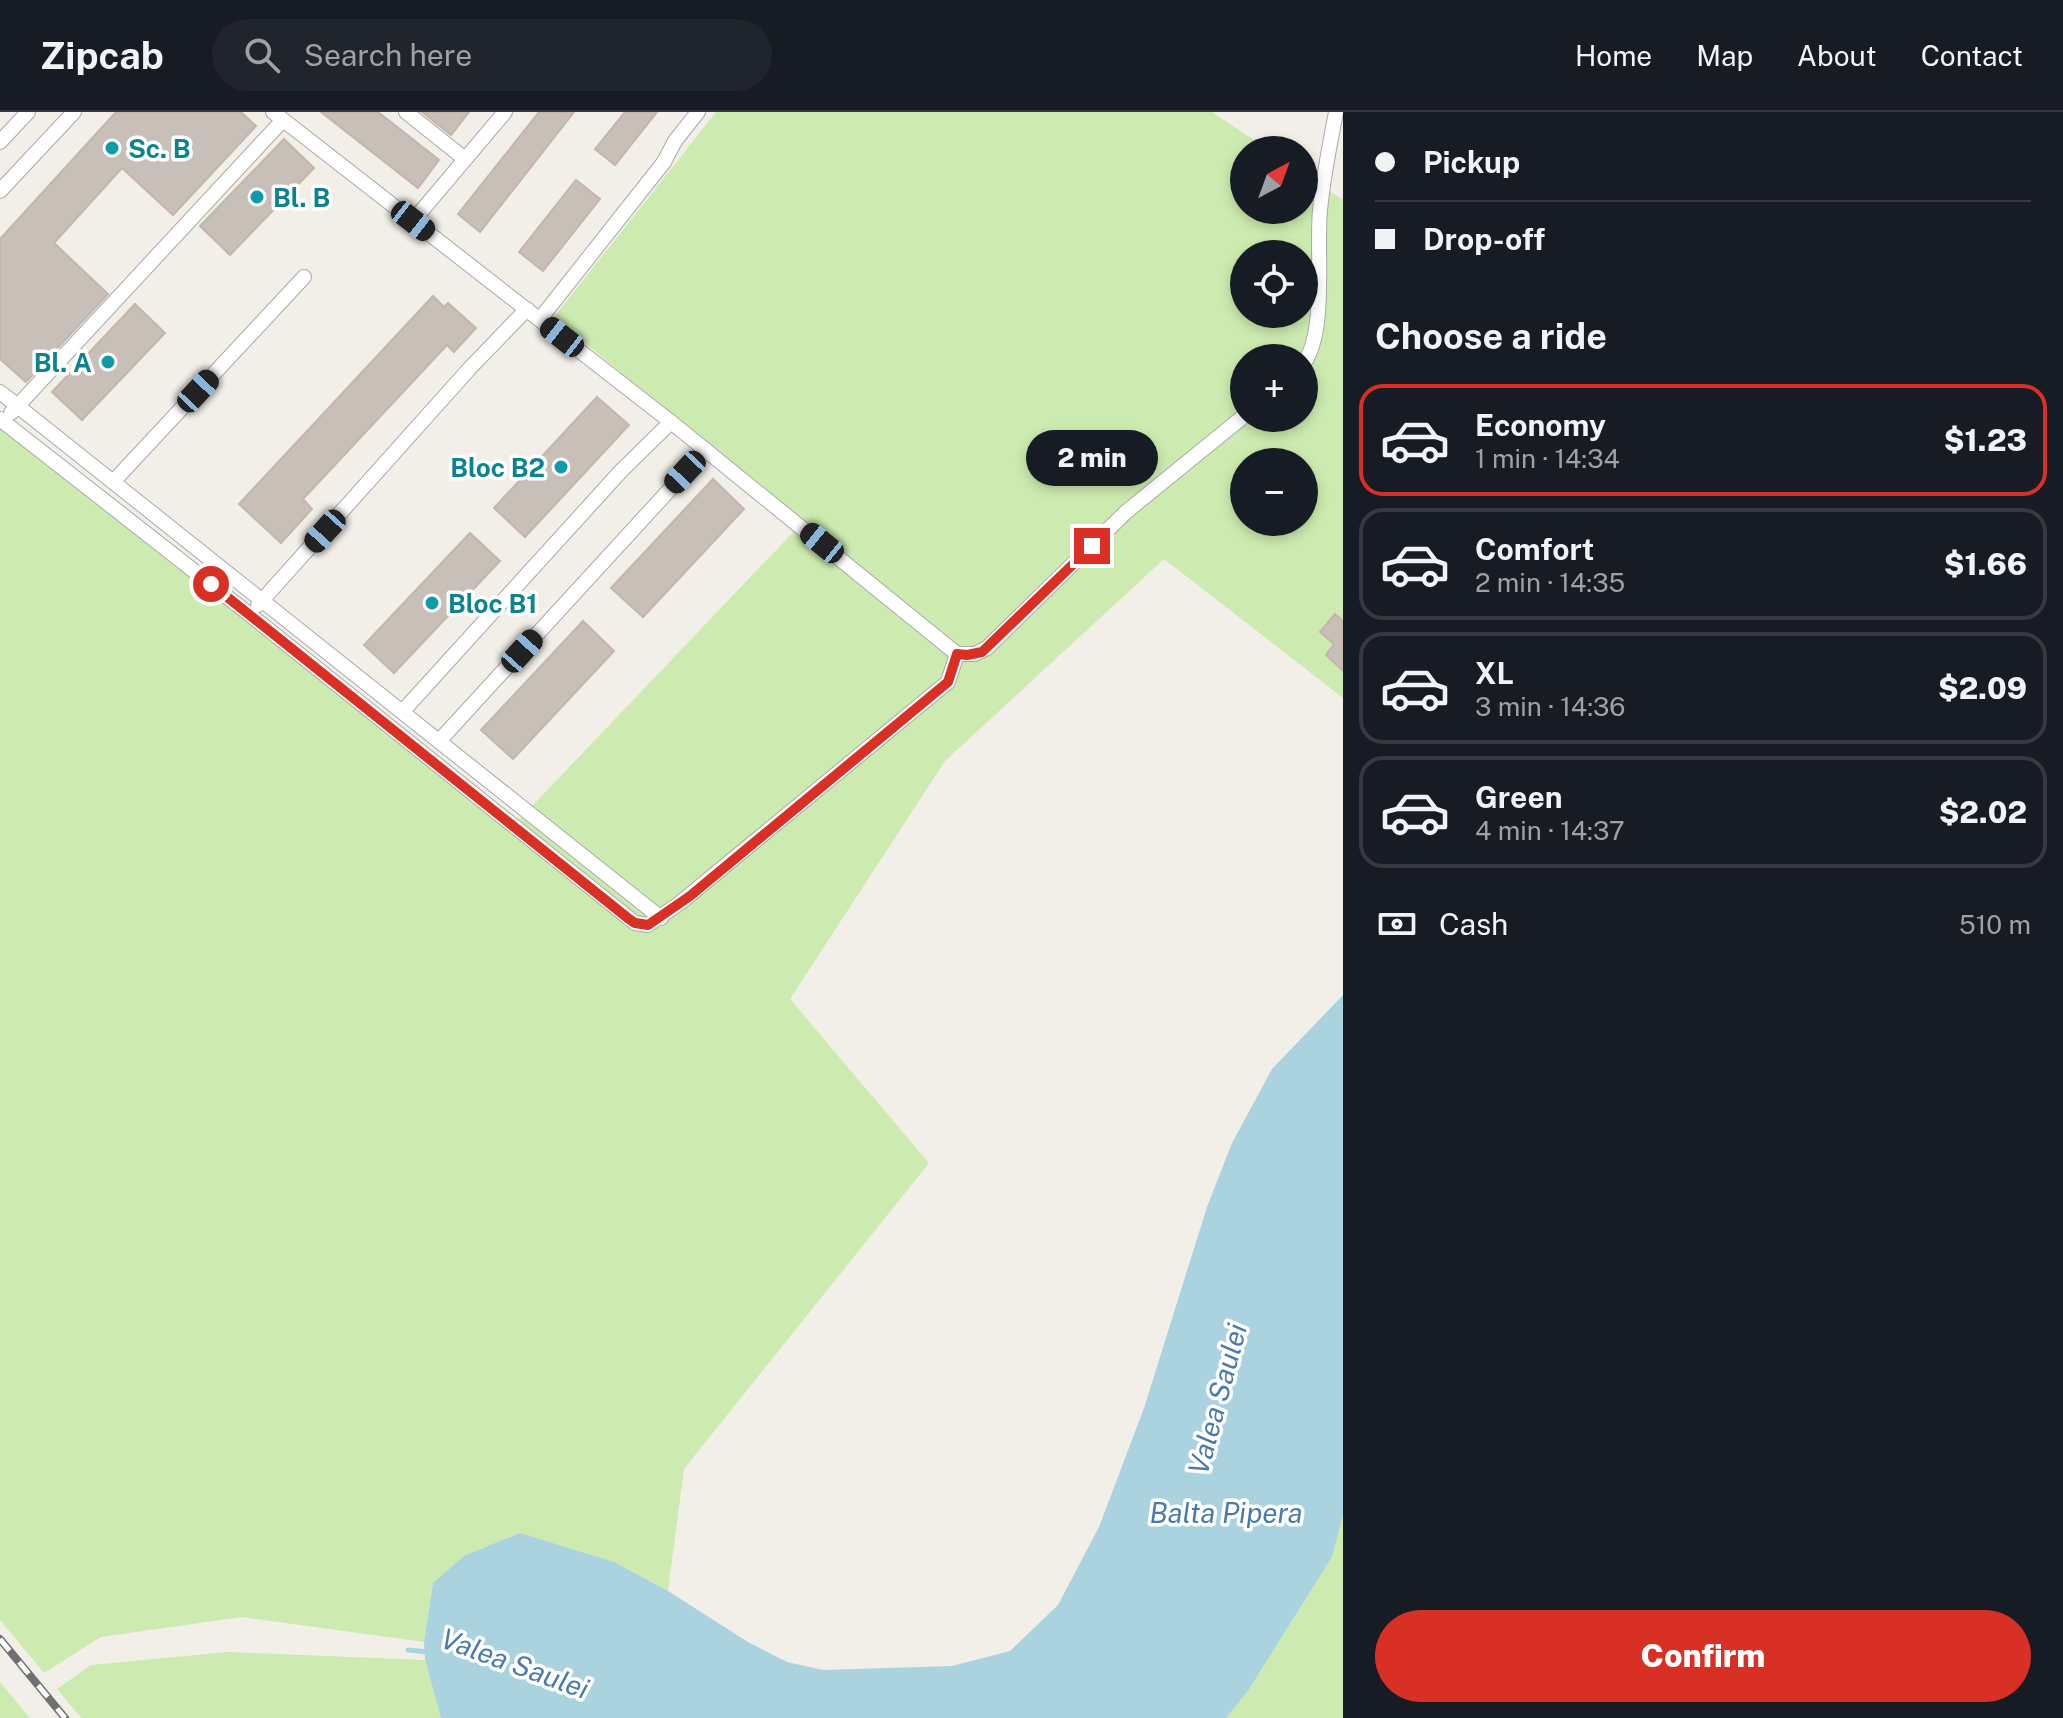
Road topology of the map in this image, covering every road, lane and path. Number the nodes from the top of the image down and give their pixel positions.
1 (28, 112) edge
2 (74, 112) edge
3 (406, 112) edge
4 (505, 112) edge
5 (698, 112) edge
6 (1336, 112) edge
7 (279, 115) edge
8 (0, 142) edge
9 (465, 159) junction
10 (0, 191) edge
11 (413, 221) junction
12 (304, 277) dead end
13 (527, 309) junction
14 (540, 319) junction
15 (1312, 344) edge
16 (0, 392) edge
17 (17, 406) junction
18 (2, 421) edge
19 (671, 422) junction
20 (1230, 427) edge
21 (706, 450) junction
22 (113, 482) junction
23 (204, 553) junction
24 (191, 569) junction
25 (263, 600) junction
26 (249, 614) junction
27 (957, 654) junction
28 (403, 711) junction
29 (440, 740) junction
30 (661, 918) junction

1 - 8 street
2 - 10 street
3 - 9 street
4 - 9 street
5 - 14 street
6 - 15 street
7 - 11 street
7 - 17 street
9 - 11 street
11 - 13 street
12 - 22 street
13 - 14 street
13 - 25 street
14 - 19 street
16 - 17 street
17 - 18 street
17 - 22 street
18 - 24 street
19 - 21 street
19 - 28 street
20 - 27 street
21 - 27 street
21 - 29 street
22 - 23 street
23 - 24 street
23 - 25 street
24 - 26 street
25 - 26 street
25 - 28 street
26 - 30 street
27 - 30 street
28 - 29 street
29 - 30 street

